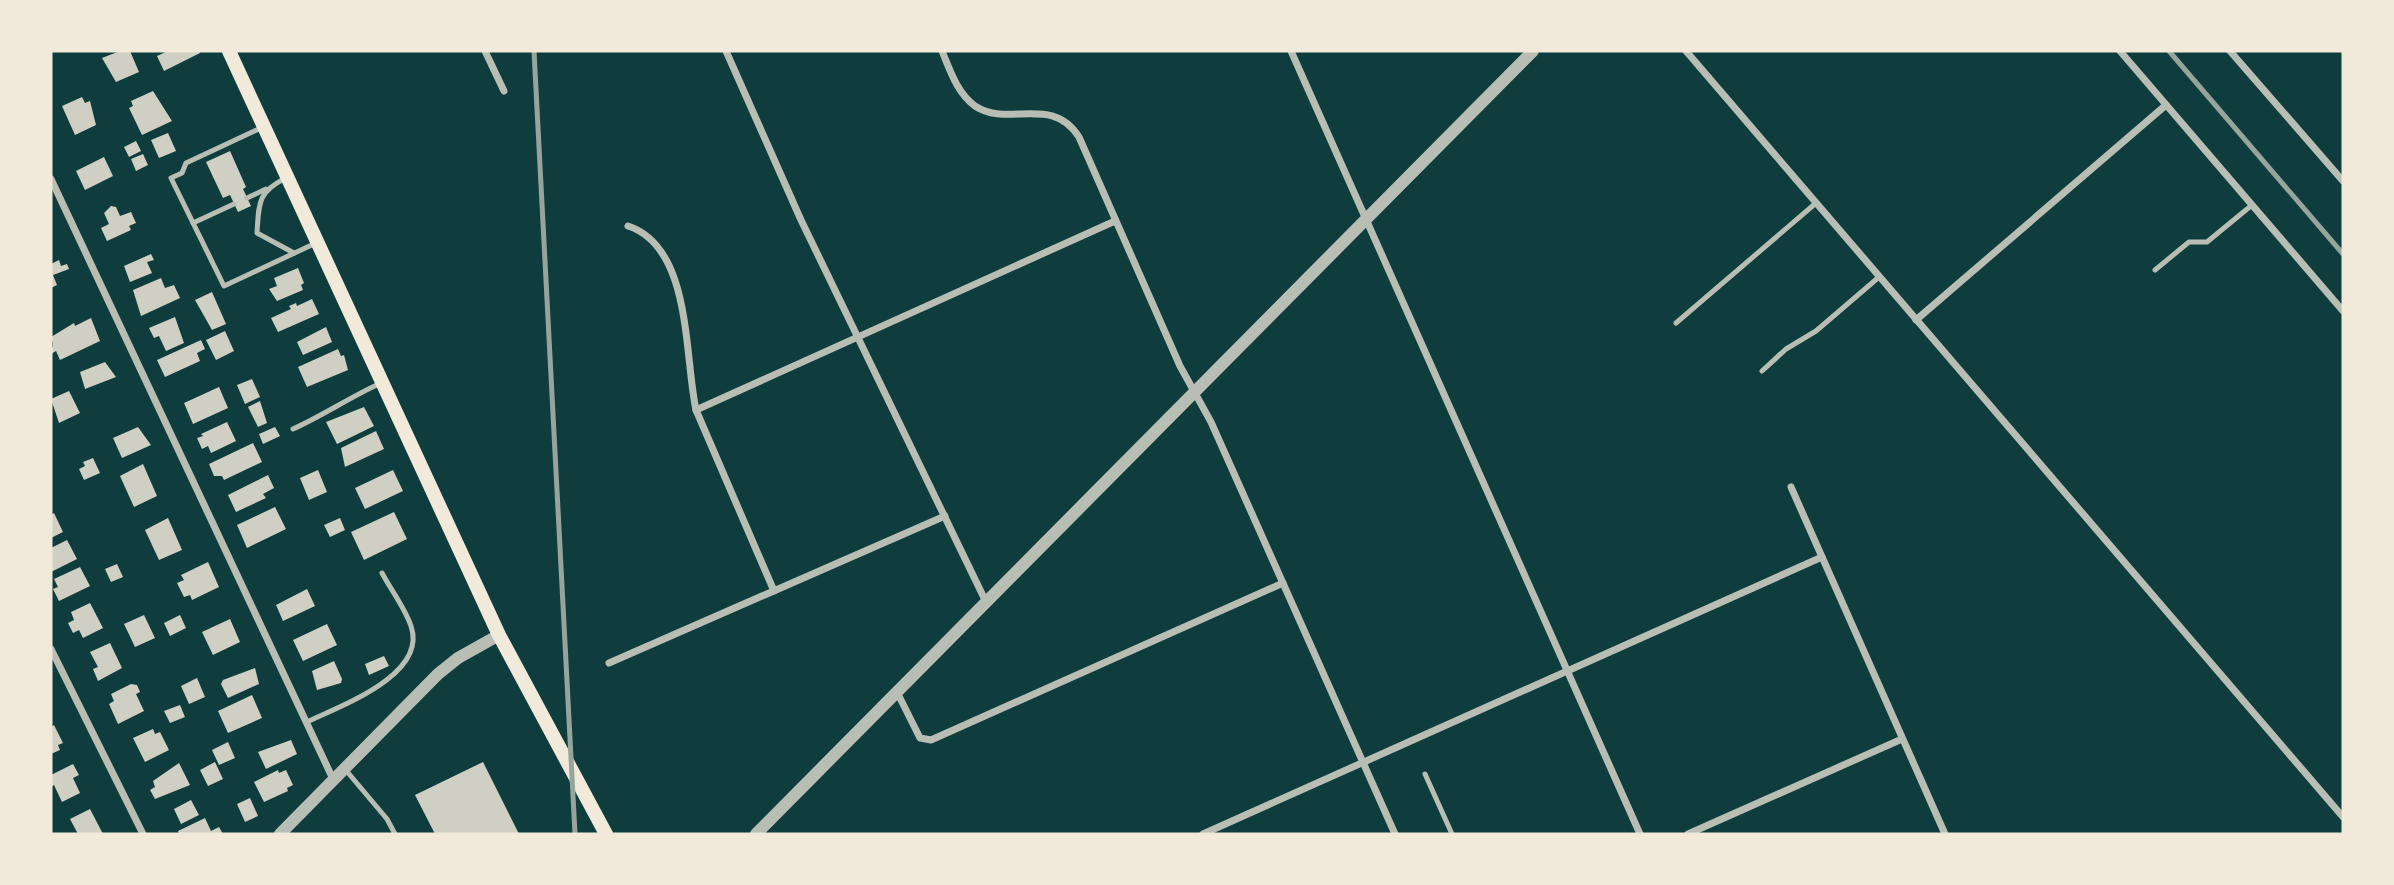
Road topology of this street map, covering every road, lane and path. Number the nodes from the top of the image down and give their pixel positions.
1 (229, 51) edge
2 (485, 51) edge
3 (726, 51) edge
4 (942, 51) edge
5 (1533, 51) edge
6 (1686, 51) edge
7 (2120, 51) edge
8 (2231, 51) edge
9 (1293, 52) edge
10 (504, 91) dead end
11 (2166, 105) junction
12 (265, 126) junction
13 (288, 177) junction
14 (51, 179) edge
15 (2343, 181) edge
16 (267, 189) junction
17 (247, 198) dead end
18 (1816, 203) junction
19 (234, 204) dead end
20 (2252, 205) junction
21 (1366, 219) junction
22 (1115, 221) junction
23 (193, 223) junction
24 (628, 226) dead end
25 (319, 242) junction
26 (294, 253) junction
27 (2155, 270) dead end
28 (1879, 277) junction
29 (2343, 312) edge
30 (1916, 320) junction
31 (1676, 323) dead end
32 (858, 337) junction
33 (1762, 371) dead end
34 (384, 381) junction
35 (1194, 392) junction
36 (696, 410) junction
37 (293, 429) dead end
38 (1791, 487) dead end
39 (945, 516) junction
40 (1822, 557) junction
41 (382, 573) dead end
42 (1283, 583) junction
43 (774, 591) junction
44 (986, 602) junction
45 (499, 635) junction
46 (51, 649) edge
47 (609, 663) dead end
48 (1568, 671) junction
49 (897, 692) junction
50 (307, 722) junction
51 (1902, 739) junction
52 (1363, 763) junction
53 (344, 768) junction
54 (1425, 774) dead end
55 (333, 779) junction
56 (2343, 817) edge
57 (143, 834) edge
58 (280, 834) edge
59 (395, 834) edge
60 (606, 834) edge
61 (756, 834) edge
62 (1203, 834) edge
63 (1395, 834) edge
64 (1452, 834) edge
65 (1640, 834) edge
66 (1688, 834) edge
67 (1945, 834) edge

1 - 12 main road
2 - 10 street
3 - 32 street
4 - 22 street
5 - 21 street
6 - 18 street
7 - 11 street
8 - 15 street
9 - 21 street
11 - 20 street
11 - 30 street
12 - 13 main road
12 - 23 lane
13 - 16 lane
13 - 25 main road
14 - 50 street
16 - 17 lane
16 - 26 lane
18 - 28 street
18 - 31 lane
19 - 23 lane
20 - 27 lane
20 - 29 street
21 - 35 street
21 - 48 street
22 - 32 street
22 - 35 street
23 - 26 lane
24 - 36 street
25 - 26 lane
25 - 34 main road
28 - 30 street
28 - 33 lane
30 - 56 street
32 - 36 street
32 - 39 street
34 - 37 lane
34 - 45 main road
35 - 42 street
35 - 44 street
36 - 43 street
38 - 40 street
39 - 43 street
39 - 44 street
40 - 48 street
40 - 51 street
41 - 50 lane
42 - 49 street
42 - 52 street
43 - 47 street
44 - 49 street
45 - 53 street
45 - 60 main road
46 - 57 street
48 - 52 street
48 - 65 street
49 - 61 street
50 - 55 street
51 - 66 street
51 - 67 street
52 - 62 street
52 - 63 street
53 - 55 street
53 - 59 lane
54 - 64 lane
55 - 58 street

